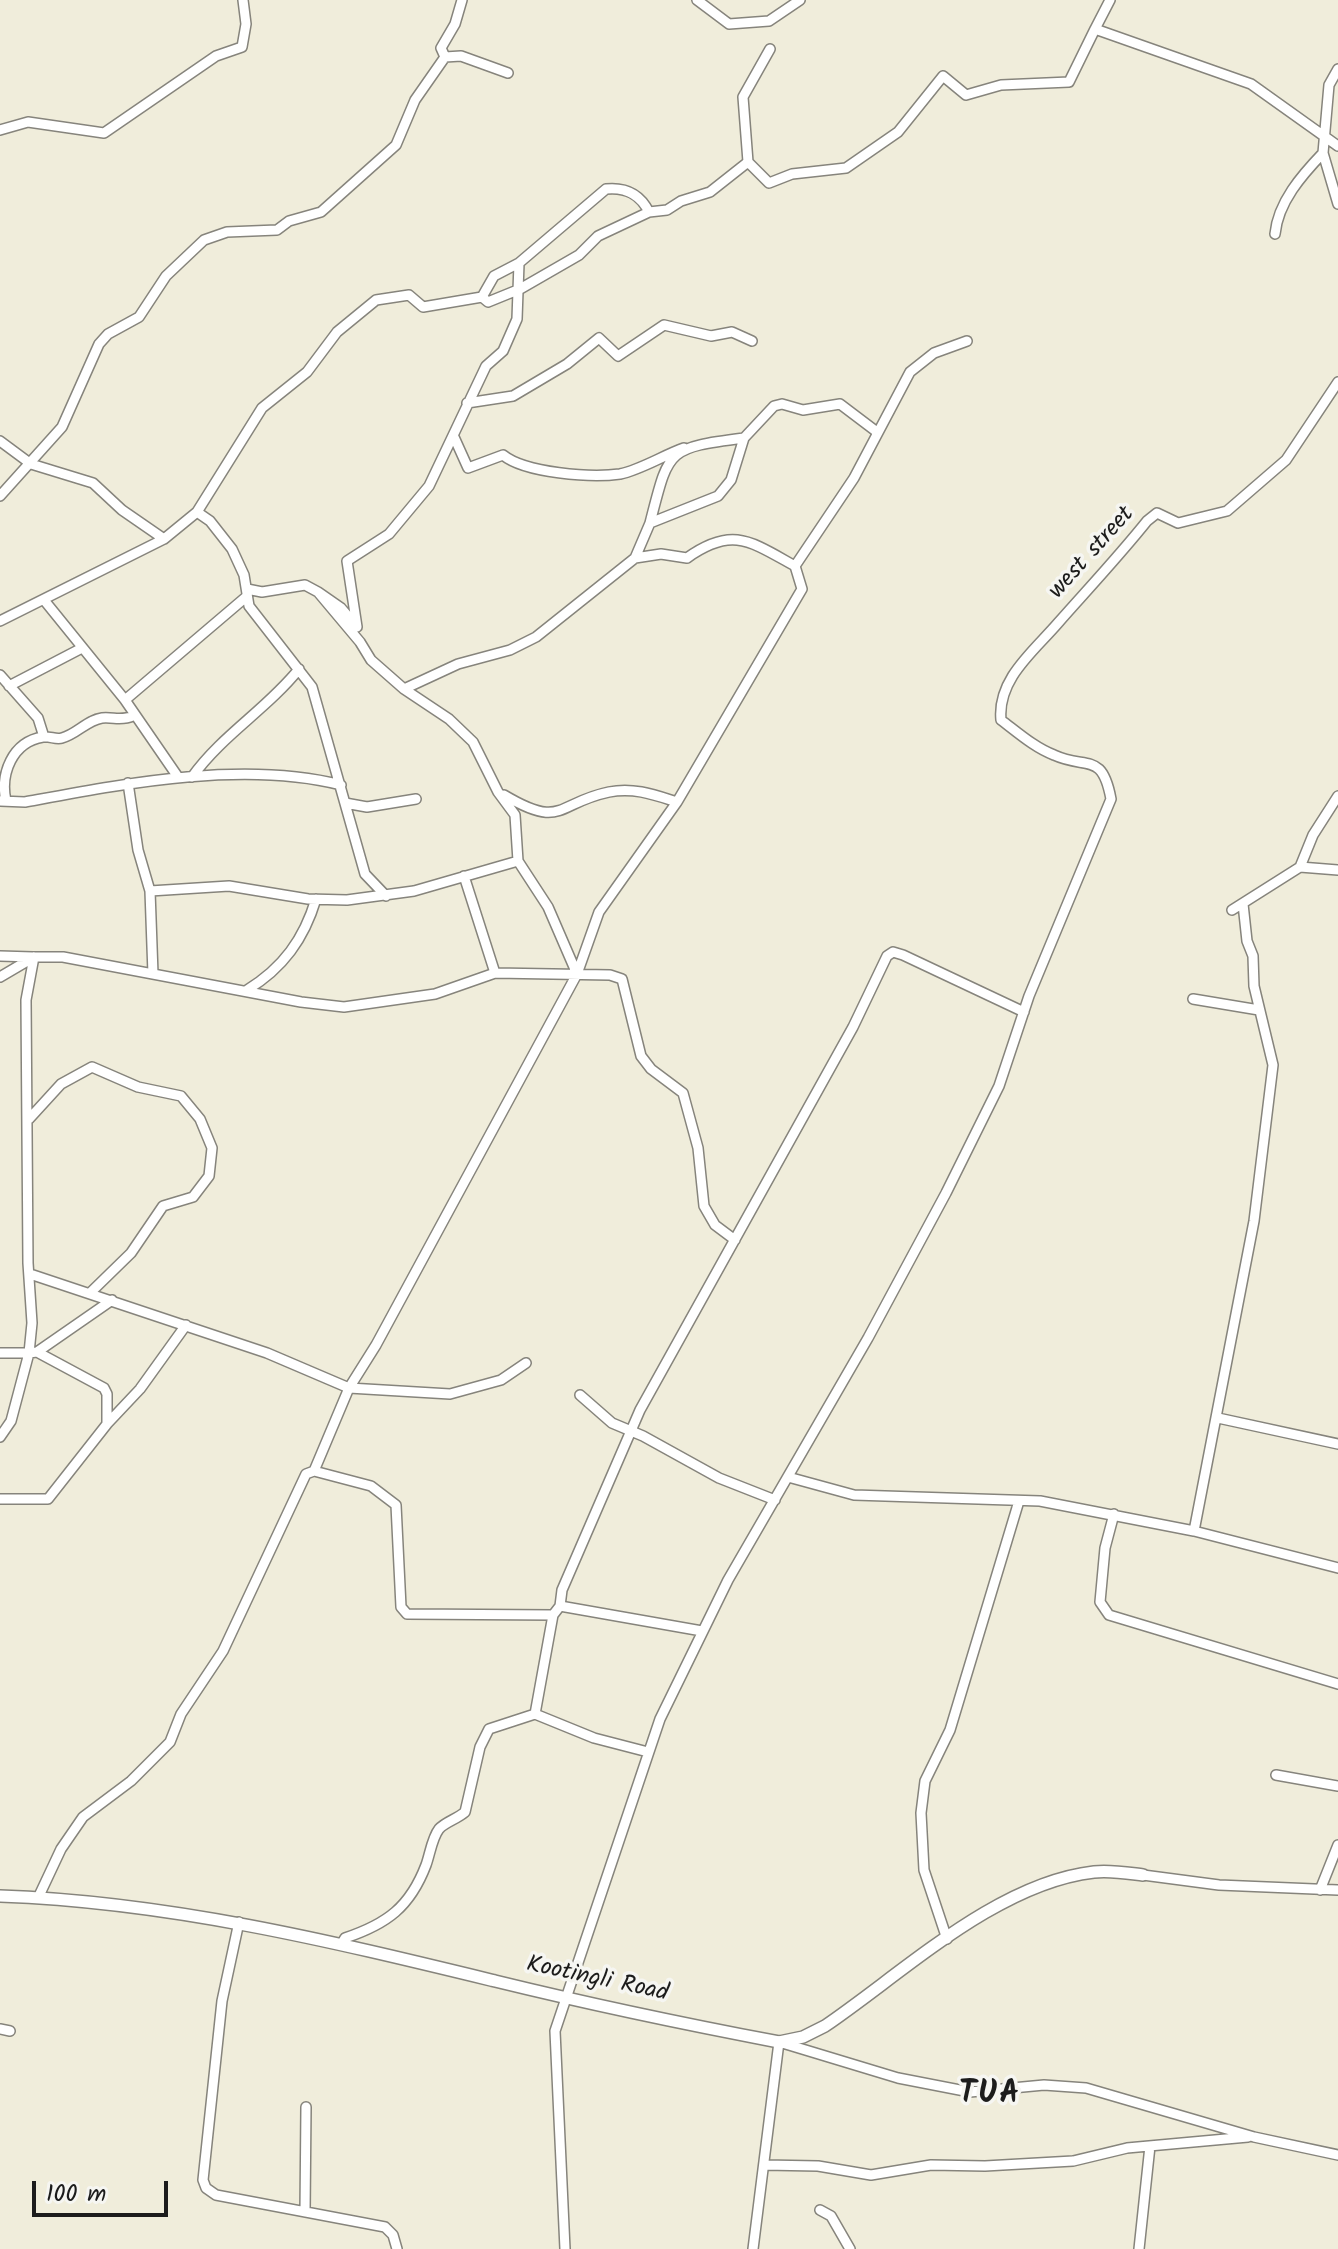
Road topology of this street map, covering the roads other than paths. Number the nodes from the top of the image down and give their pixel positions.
1 (243, 0) edge
2 (462, 0) edge
3 (697, 0) edge
4 (800, 0) edge
5 (1110, 0) edge
6 (1095, 29) junction
7 (770, 49) dead end
8 (445, 57) junction
9 (1338, 69) edge
10 (508, 73) dead end
11 (0, 130) edge
12 (1325, 138) junction
13 (1338, 146) edge
14 (1323, 153) junction
15 (748, 162) junction
16 (1338, 204) edge
17 (649, 212) junction
18 (1275, 234) dead end
19 (519, 263) junction
20 (520, 289) junction
21 (482, 297) junction
22 (752, 341) dead end
23 (967, 341) dead end
24 (1338, 382) edge
25 (467, 403) junction
26 (877, 432) junction
27 (454, 437) junction
28 (744, 438) junction
29 (0, 441) edge
30 (684, 448) junction
31 (31, 464) junction
32 (0, 496) edge
33 (197, 512) junction
34 (650, 523) junction
35 (164, 539) junction
36 (635, 558) junction
37 (795, 566) junction
38 (318, 592) junction
39 (247, 593) junction
40 (44, 600) junction
41 (0, 621) edge
42 (82, 648) junction
43 (299, 669) junction
44 (0, 675) edge
45 (9, 686) junction
46 (404, 689) junction
47 (125, 700) junction
48 (133, 716) junction
49 (44, 737) junction
50 (178, 777) junction
51 (192, 777) junction
52 (128, 783) junction
53 (341, 785) junction
54 (498, 792) junction
55 (1338, 796) edge
56 (416, 799) dead end
57 (3, 801) edge
58 (677, 802) junction
59 (345, 803) junction
60 (518, 861) junction
61 (1300, 867) junction
62 (1338, 870) edge
63 (464, 876) junction
64 (150, 891) junction
65 (386, 896) junction
66 (316, 899) junction
67 (1243, 904) junction
68 (1232, 910) dead end
69 (0, 956) edge
70 (34, 957) junction
71 (495, 973) junction
72 (153, 974) junction
73 (577, 974) junction
74 (0, 977) edge
75 (247, 990) junction
76 (1193, 999) dead end
77 (1259, 1010) junction
78 (1024, 1012) junction
79 (29, 1119) junction
80 (735, 1240) junction
81 (30, 1274) junction
82 (90, 1293) junction
83 (112, 1300) junction
84 (186, 1325) junction
85 (33, 1352) junction
86 (0, 1353) edge
87 (526, 1363) dead end
88 (349, 1388) junction
89 (580, 1395) dead end
90 (1218, 1418) junction
91 (107, 1424) junction
92 (630, 1431) junction
93 (0, 1437) edge
94 (1338, 1444) edge
95 (314, 1471) junction
96 (788, 1477) junction
97 (0, 1499) edge
98 (775, 1500) junction
99 (1019, 1501) junction
100 (1114, 1514) junction
101 (1194, 1531) junction
102 (1338, 1568) edge
103 (560, 1606) junction
104 (553, 1615) junction
105 (702, 1631) junction
106 (1338, 1684) edge
107 (535, 1714) junction
108 (648, 1752) junction
109 (1276, 1775) dead end
110 (1338, 1786) edge
111 (1338, 1845) edge
112 (1143, 1875) joint
113 (1320, 1890) junction
114 (1338, 1890) edge
115 (0, 1896) edge
116 (38, 1898) junction
117 (239, 1922) junction
118 (947, 1939) junction
119 (342, 1943) junction
120 (566, 1998) junction
121 (779, 2042) junction
122 (306, 2107) dead end
123 (1254, 2137) junction
124 (1150, 2146) junction
125 (1338, 2155) edge
126 (764, 2165) junction
127 (820, 2210) dead end
128 (305, 2212) junction
129 (397, 2249) edge
130 (565, 2249) edge
131 (753, 2249) edge
132 (850, 2249) edge
133 (1139, 2249) edge

1 - 11 street
2 - 8 street
3 - 4 street
5 - 6 street
6 - 12 street
6 - 15 street
7 - 15 street
8 - 10 street
8 - 31 street
9 - 12 street
12 - 13 street
12 - 14 street
14 - 16 street
14 - 18 street
15 - 17 street
17 - 19 street
17 - 20 street
19 - 20 street
19 - 21 street
20 - 21 street
20 - 25 street
21 - 33 street
22 - 25 street
23 - 26 street
24 - 78 street, west street
25 - 27 street
26 - 28 street
26 - 37 street
27 - 30 street
27 - 38 street
28 - 30 street
28 - 34 street
29 - 31 street
30 - 34 street
31 - 32 street
31 - 35 street
33 - 35 street
33 - 39 street
34 - 36 street
35 - 40 street
36 - 37 street
36 - 46 street
37 - 58 street
38 - 39 street
38 - 46 street
39 - 43 street
39 - 47 street
40 - 41 street
40 - 42 street
42 - 45 street
42 - 47 street
43 - 51 street
43 - 53 street
44 - 45 street
45 - 49 street
46 - 54 street
47 - 48 street
48 - 49 street
48 - 50 street
49 - 57 street
50 - 51 street
50 - 52 street
51 - 53 street
52 - 57 street
52 - 64 street
53 - 59 street
54 - 58 street
54 - 60 street
55 - 61 street
56 - 59 street
58 - 73 street
59 - 65 street
60 - 63 street
60 - 73 street
61 - 62 street
61 - 67 street
63 - 65 street
63 - 71 street
64 - 66 street
64 - 72 street
65 - 66 street
66 - 75 street
67 - 68 street
67 - 77 street
69 - 70 street
70 - 72 street
70 - 74 street
70 - 79 street
71 - 73 street
71 - 75 street
72 - 75 street
73 - 80 street
73 - 88 street
76 - 77 street
77 - 90 street
78 - 80 street
78 - 96 street
79 - 81 street
79 - 82 street
80 - 92 street
81 - 82 street
81 - 85 street
82 - 83 street
83 - 84 street
83 - 85 street
84 - 88 street
84 - 91 street
85 - 86 street
85 - 91 street
85 - 93 street
87 - 88 street
88 - 95 street
89 - 92 street
90 - 94 street
90 - 101 street
91 - 97 street
92 - 98 street
92 - 103 street
95 - 104 street
95 - 116 street
96 - 98 street
96 - 99 street
98 - 105 street
99 - 100 street
99 - 118 street
100 - 101 street
100 - 106 street
101 - 102 street
103 - 104 street
103 - 105 street
104 - 107 street
105 - 108 street
107 - 108 street
107 - 119 street
108 - 120 street
109 - 110 street
111 - 113 street
112 - 113 street
112 - 118 street
113 - 114 street
115 - 116 street, Kootingli Road
116 - 117 street, Kootingli Road
117 - 119 street, Kootingli Road
117 - 128 street
118 - 121 street
119 - 120 street, Kootingli Road
120 - 121 street, Kootingli Road
120 - 130 street
121 - 123 street
121 - 126 street
122 - 128 street
123 - 124 street
123 - 125 street
124 - 126 street
124 - 133 street
126 - 131 street
127 - 132 street
128 - 129 street

